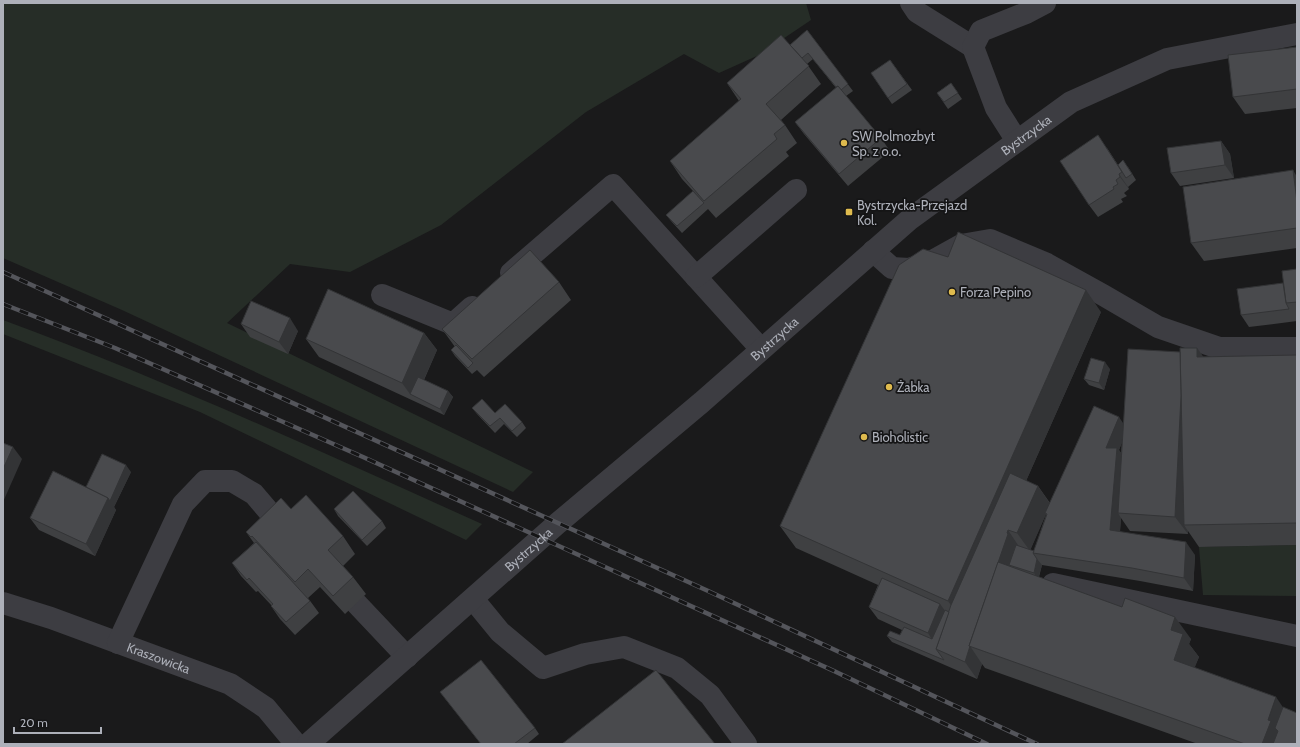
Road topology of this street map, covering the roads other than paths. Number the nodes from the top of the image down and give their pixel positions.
1 (911, 3) edge
2 (1045, 3) edge
3 (1297, 34) edge
4 (973, 47) junction
5 (1017, 141) junction
6 (796, 190) dead end
7 (873, 251) junction
8 (696, 277) junction
9 (382, 295) dead end
10 (1297, 348) edge
11 (761, 349) junction
12 (282, 527) edge
13 (1052, 584) edge
14 (473, 598) junction
15 (3, 603) edge
16 (356, 604) dead end
17 (1297, 636) edge
18 (118, 643) junction
19 (407, 657) junction
20 (296, 744) edge
21 (308, 744) edge
22 (746, 744) edge

1 - 4 street
2 - 4 street
3 - 5 street, Bystrzycka
4 - 5 street
5 - 7 street, Bystrzycka
6 - 8 street
7 - 10 street
7 - 11 street, Bystrzycka
8 - 9 street
8 - 11 street
11 - 14 street, Bystrzycka
12 - 18 street
13 - 17 street
14 - 19 street, Bystrzycka
14 - 22 street
15 - 18 street, Kraszowicka
16 - 19 street
18 - 20 street, Kraszowicka
19 - 21 street, Bystrzycka

